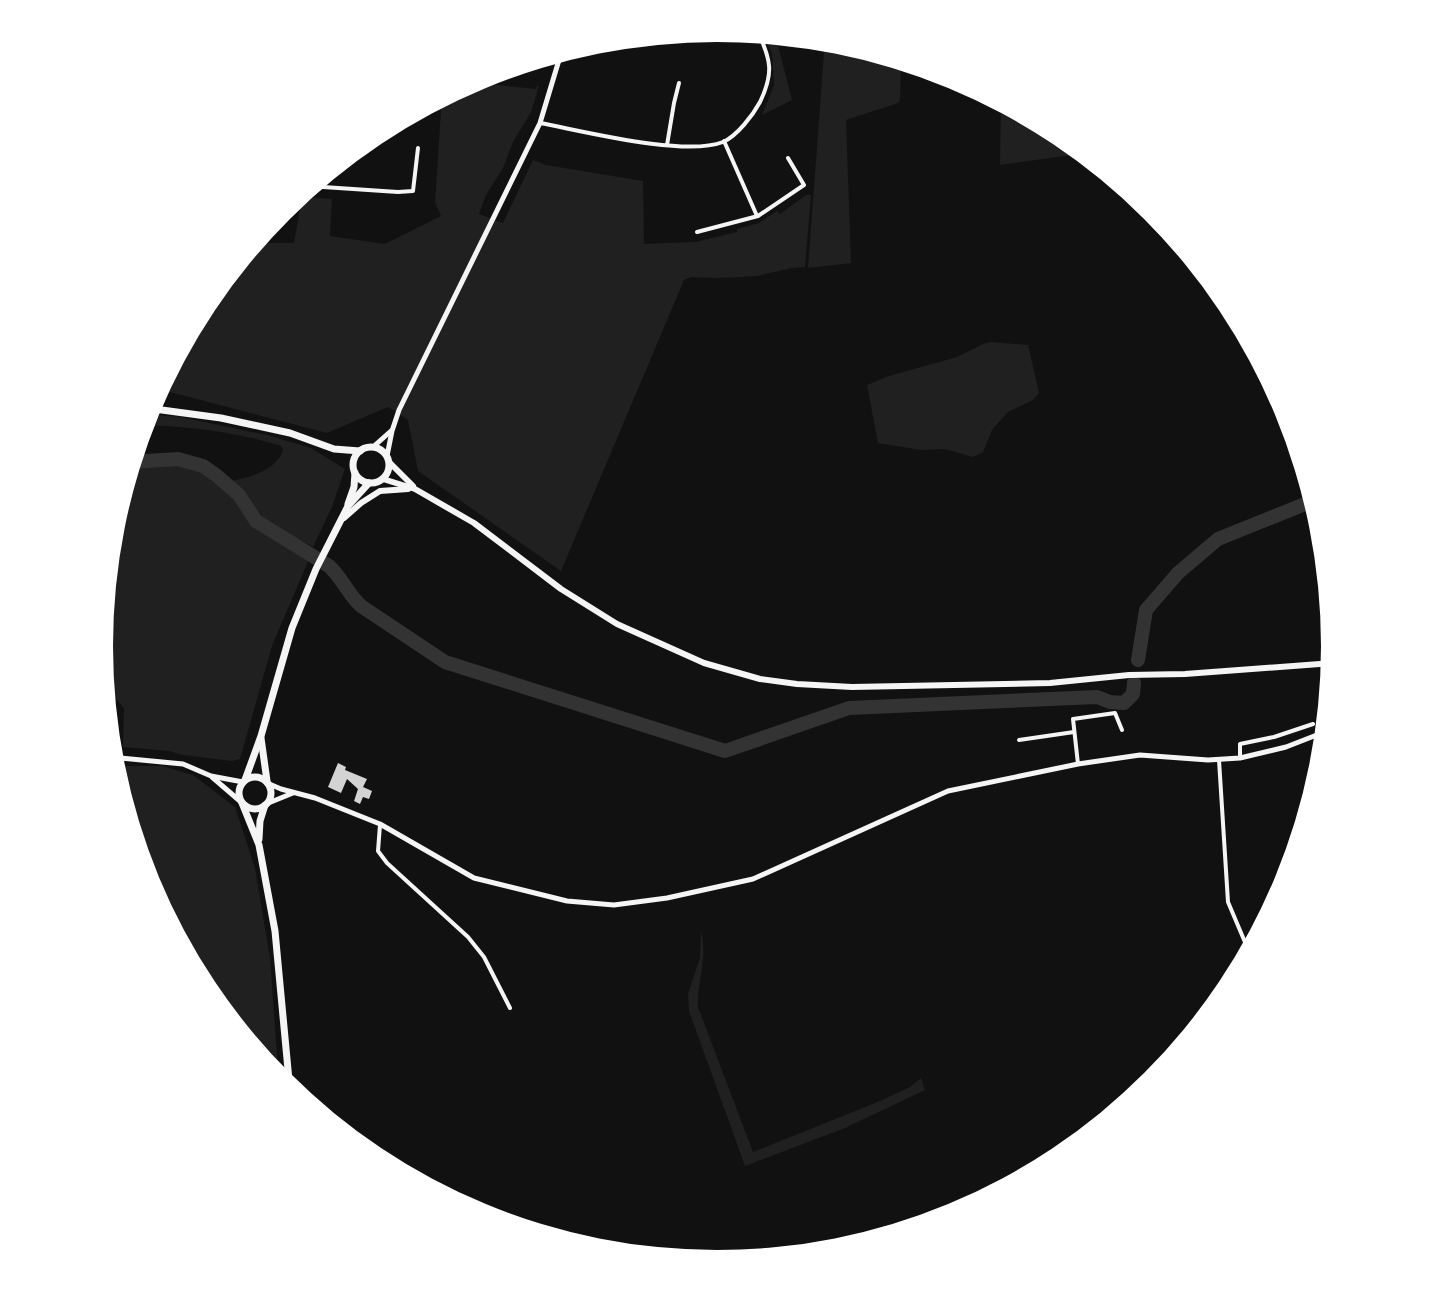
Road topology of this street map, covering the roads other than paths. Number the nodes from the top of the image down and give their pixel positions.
1 (763, 44) edge
2 (557, 64) edge
3 (679, 83) dead end
4 (540, 123) junction
5 (724, 141) junction
6 (667, 145) junction
7 (418, 148) dead end
8 (788, 158) dead end
9 (325, 187) edge
10 (758, 216) junction
11 (697, 232) dead end
12 (161, 410) edge
13 (392, 431) junction
14 (373, 447) junction
15 (334, 449) junction
16 (360, 451) junction
17 (388, 459) junction
18 (354, 469) junction
19 (383, 479) junction
20 (369, 483) junction
21 (415, 489) junction
22 (348, 506) junction
23 (338, 522) junction
24 (1321, 664) edge
25 (1313, 724) dead end
26 (1122, 730) dead end
27 (1074, 732) junction
28 (261, 736) junction
29 (1314, 736) edge
30 (1019, 740) dead end
31 (124, 758) edge
32 (1240, 758) junction
33 (1219, 760) junction
34 (1078, 764) junction
35 (211, 776) junction
36 (244, 781) junction
37 (267, 783) junction
38 (294, 793) junction
39 (242, 803) junction
40 (266, 805) junction
41 (380, 824) junction
42 (259, 845) junction
43 (1244, 940) edge
44 (510, 1008) dead end
45 (288, 1071) edge

1 - 5 street
2 - 4 street
3 - 6 street
4 - 6 street
4 - 13 street
5 - 6 street
5 - 10 street
7 - 9 street
8 - 10 street
10 - 11 street
12 - 15 main road
13 - 14 street
13 - 17 street
14 - 16 main road
14 - 17 main road
15 - 16 main road
15 - 18 main road
16 - 18 main road
17 - 19 main road
17 - 21 main road
18 - 20 main road
18 - 22 main road
19 - 20 main road
19 - 21 main road
20 - 22 main road
21 - 23 main road
21 - 24 main road
22 - 23 main road
23 - 28 main road
25 - 32 street
26 - 27 street
27 - 30 street
27 - 34 street
28 - 36 main road
28 - 37 main road
29 - 32 street
31 - 35 street
32 - 33 street
33 - 34 street
33 - 43 street
34 - 41 street
35 - 36 street
35 - 39 street
36 - 37 main road
36 - 39 main road
37 - 38 street
37 - 40 main road
38 - 40 street
38 - 41 street
39 - 40 main road
39 - 42 main road
40 - 42 main road
41 - 44 street
42 - 45 main road

